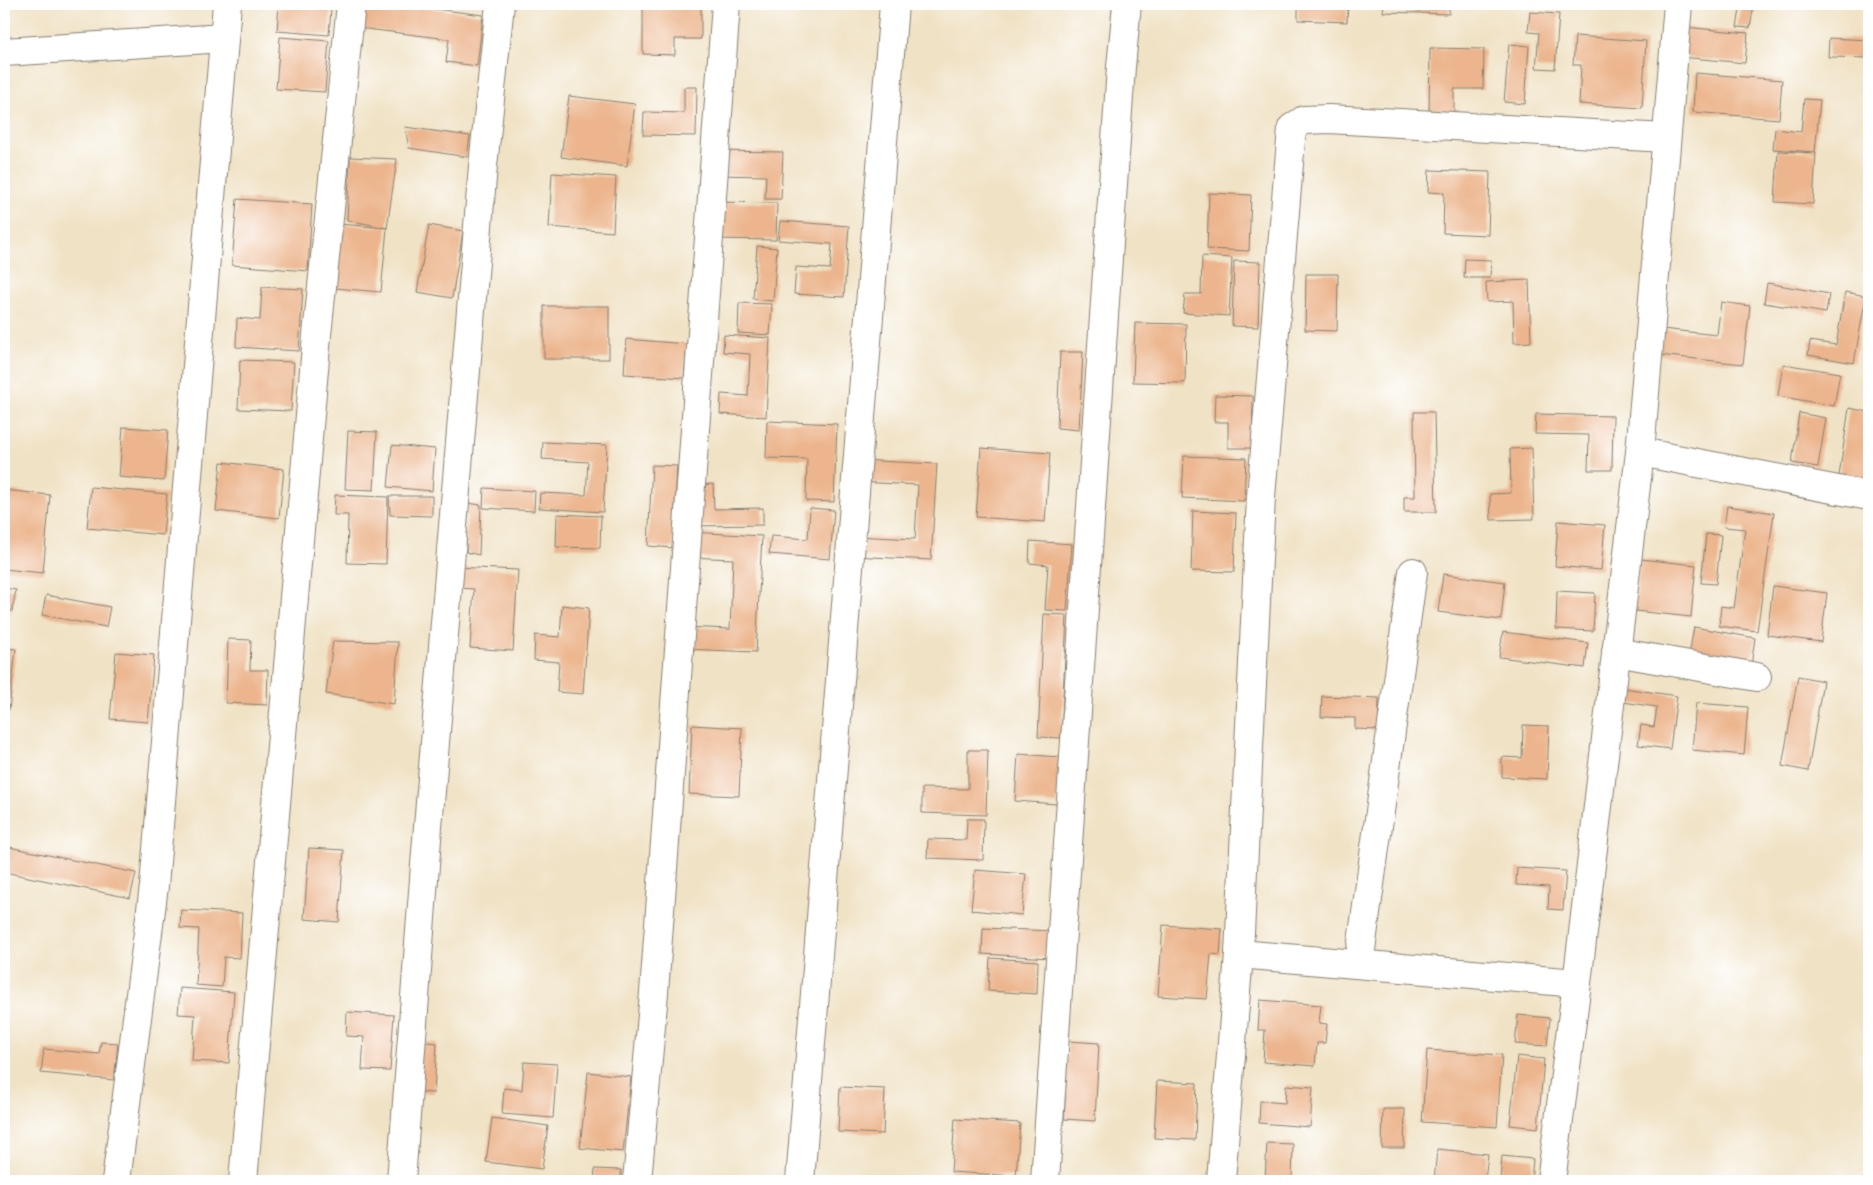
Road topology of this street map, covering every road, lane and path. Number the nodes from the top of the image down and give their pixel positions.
1 (227, 4) edge
2 (351, 4) edge
3 (500, 4) edge
4 (726, 4) edge
5 (894, 4) edge
6 (1127, 4) edge
7 (1678, 4) edge
8 (224, 38) junction
9 (4, 52) edge
10 (1666, 138) junction
11 (1640, 452) junction
12 (1869, 496) edge
13 (1413, 572) dead end
14 (1616, 652) junction
15 (1757, 677) dead end
16 (1239, 954) junction
17 (1359, 964) junction
18 (1577, 983) junction
19 (116, 1181) edge
20 (244, 1181) edge
21 (401, 1181) edge
22 (637, 1181) edge
23 (800, 1181) edge
24 (1045, 1181) edge
25 (1221, 1181) edge
26 (1551, 1181) edge

1 - 8 street
2 - 20 street
3 - 21 street
4 - 22 street
5 - 23 street
6 - 24 street
7 - 10 street
8 - 9 street
8 - 19 street
10 - 11 street
10 - 16 street
11 - 12 street
11 - 14 street
13 - 17 street
14 - 15 street
14 - 18 street
16 - 17 street
16 - 25 street
17 - 18 street
18 - 26 street

